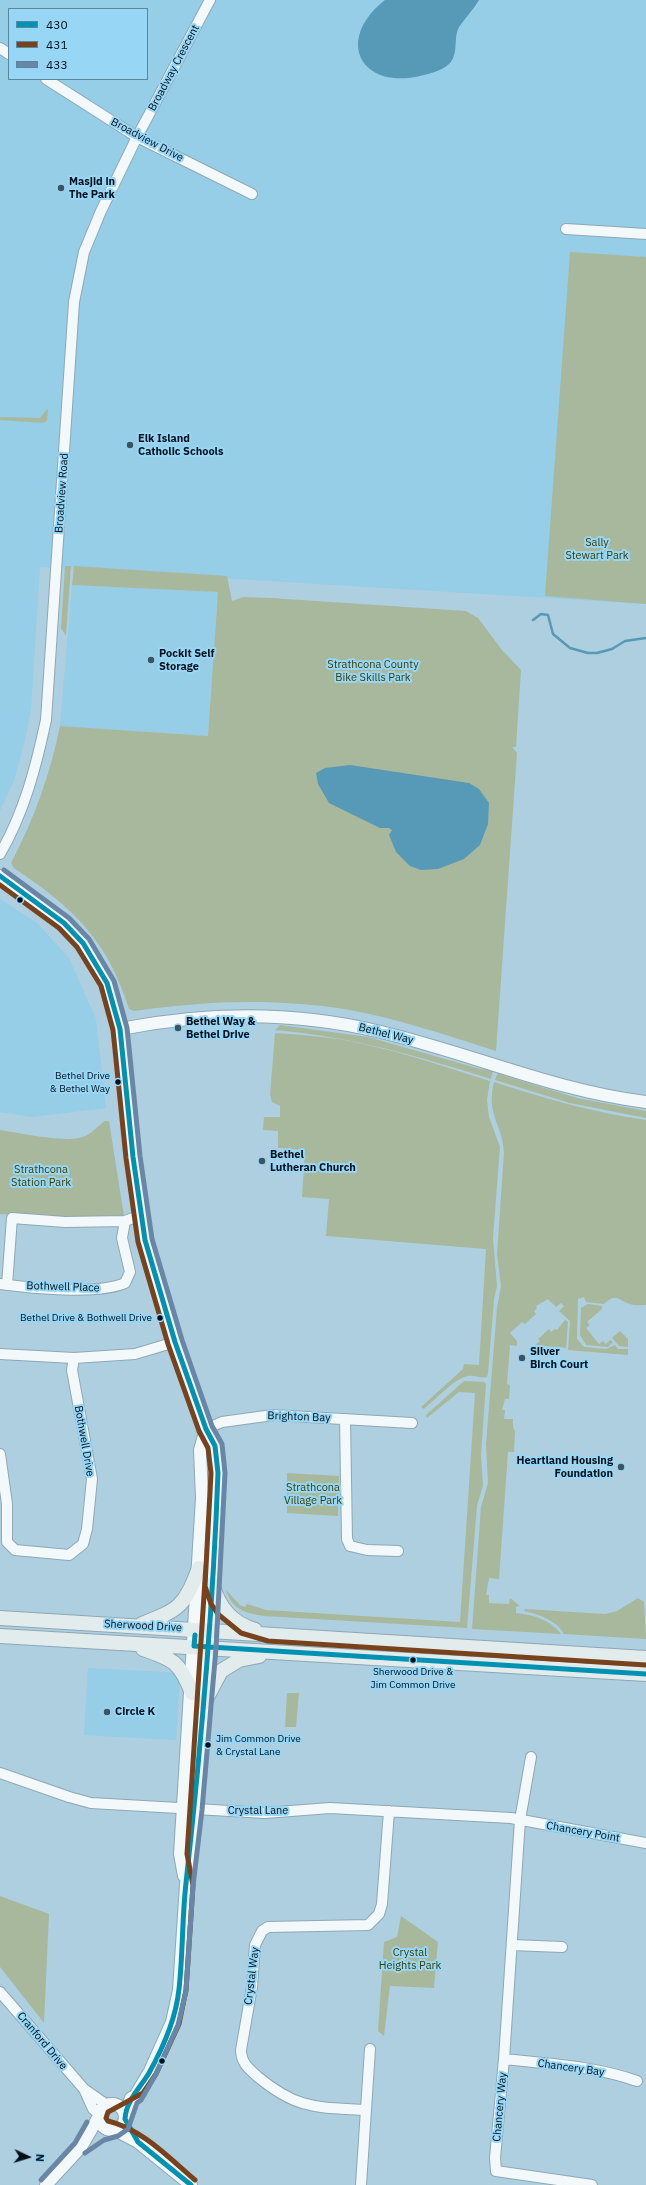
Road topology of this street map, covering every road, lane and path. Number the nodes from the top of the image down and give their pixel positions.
1 (210, 0) edge
2 (48, 80) edge
3 (137, 137) junction
4 (252, 194) dead end
5 (566, 229) dead end
6 (646, 234) edge
7 (0, 854) edge
8 (0, 876) edge
9 (120, 1029) junction
10 (646, 1102) edge
11 (141, 1215) junction
12 (125, 1221) junction
13 (3, 1285) edge
14 (175, 1342) junction
15 (0, 1354) edge
16 (74, 1358) junction
17 (345, 1419) junction
18 (412, 1423) dead end
19 (206, 1429) junction
20 (0, 1454) edge
21 (398, 1551) dead end
22 (199, 1568) junction
23 (212, 1584) junction
24 (0, 1618) edge
25 (138, 1626) junction
26 (195, 1629) junction
27 (210, 1630) junction
28 (268, 1634) junction
29 (0, 1636) edge
30 (126, 1643) junction
31 (194, 1646) junction
32 (208, 1647) junction
33 (272, 1652) junction
34 (646, 1658) edge
35 (646, 1674) edge
36 (192, 1693) junction
37 (204, 1703) junction
38 (531, 1758) dead end
39 (0, 1773) edge
40 (189, 1809) junction
41 (389, 1811) junction
42 (520, 1820) junction
43 (646, 1843) edge
44 (512, 1945) junction
45 (562, 1947) dead end
46 (0, 1992) edge
47 (370, 2049) dead end
48 (504, 2059) junction
49 (637, 2081) dead end
50 (138, 2088) junction
51 (366, 2110) junction
52 (104, 2111) junction
53 (125, 2118) junction
54 (113, 2130) junction
55 (138, 2142) junction
56 (81, 2147) junction
57 (46, 2185) edge
58 (191, 2185) edge
59 (361, 2185) edge
60 (592, 2185) edge

1 - 3 street, Broadway Crescent
2 - 3 street, Broadview Drive
3 - 4 street, Broadview Drive
3 - 7 street, Broadview Road
5 - 6 street
8 - 9 street
9 - 10 street, Bethel Way
9 - 11 street
11 - 12 street, Bothwell Place
11 - 14 street
12 - 13 street, Bothwell Place
12 - 13 street, Bothwell Place
14 - 16 street
14 - 19 street
15 - 16 street
16 - 20 street, Bothwell Drive
17 - 18 street, Brighton Bay
17 - 19 street, Brighton Bay
17 - 21 street, Brighton Bay
19 - 22 street
19 - 23 street
22 - 25 main road
22 - 26 street
23 - 27 street
23 - 28 main road
24 - 25 main road, Sherwood Drive
25 - 26 main road, Sherwood Drive
26 - 27 main road, Sherwood Drive
26 - 31 street
27 - 28 main road, Sherwood Drive
27 - 32 street
28 - 34 main road, Sherwood Drive
29 - 30 main road, Sherwood Drive
30 - 31 main road, Sherwood Drive
30 - 36 main road
31 - 32 main road, Sherwood Drive
31 - 36 street
32 - 33 main road, Sherwood Drive
32 - 37 street
33 - 35 main road, Sherwood Drive
33 - 37 main road
36 - 40 street
37 - 40 street
38 - 42 street, Chancery Way
39 - 40 street, Crystal Lane
40 - 41 street, Crystal Lane
40 - 50 street
41 - 42 street, Crystal Lane
41 - 51 street, Crystal Way
42 - 43 street, Chancery Point
42 - 44 street, Chancery Way
44 - 45 street
44 - 48 street, Chancery Way
46 - 52 street, Cranford Drive
47 - 51 street
48 - 49 street, Chancery Bay
48 - 60 street, Chancery Way
50 - 52 street
50 - 53 street
51 - 59 street
52 - 53 street
52 - 54 street
52 - 56 street
53 - 54 street
53 - 55 street
54 - 55 street
54 - 56 street
55 - 58 street
56 - 57 street

